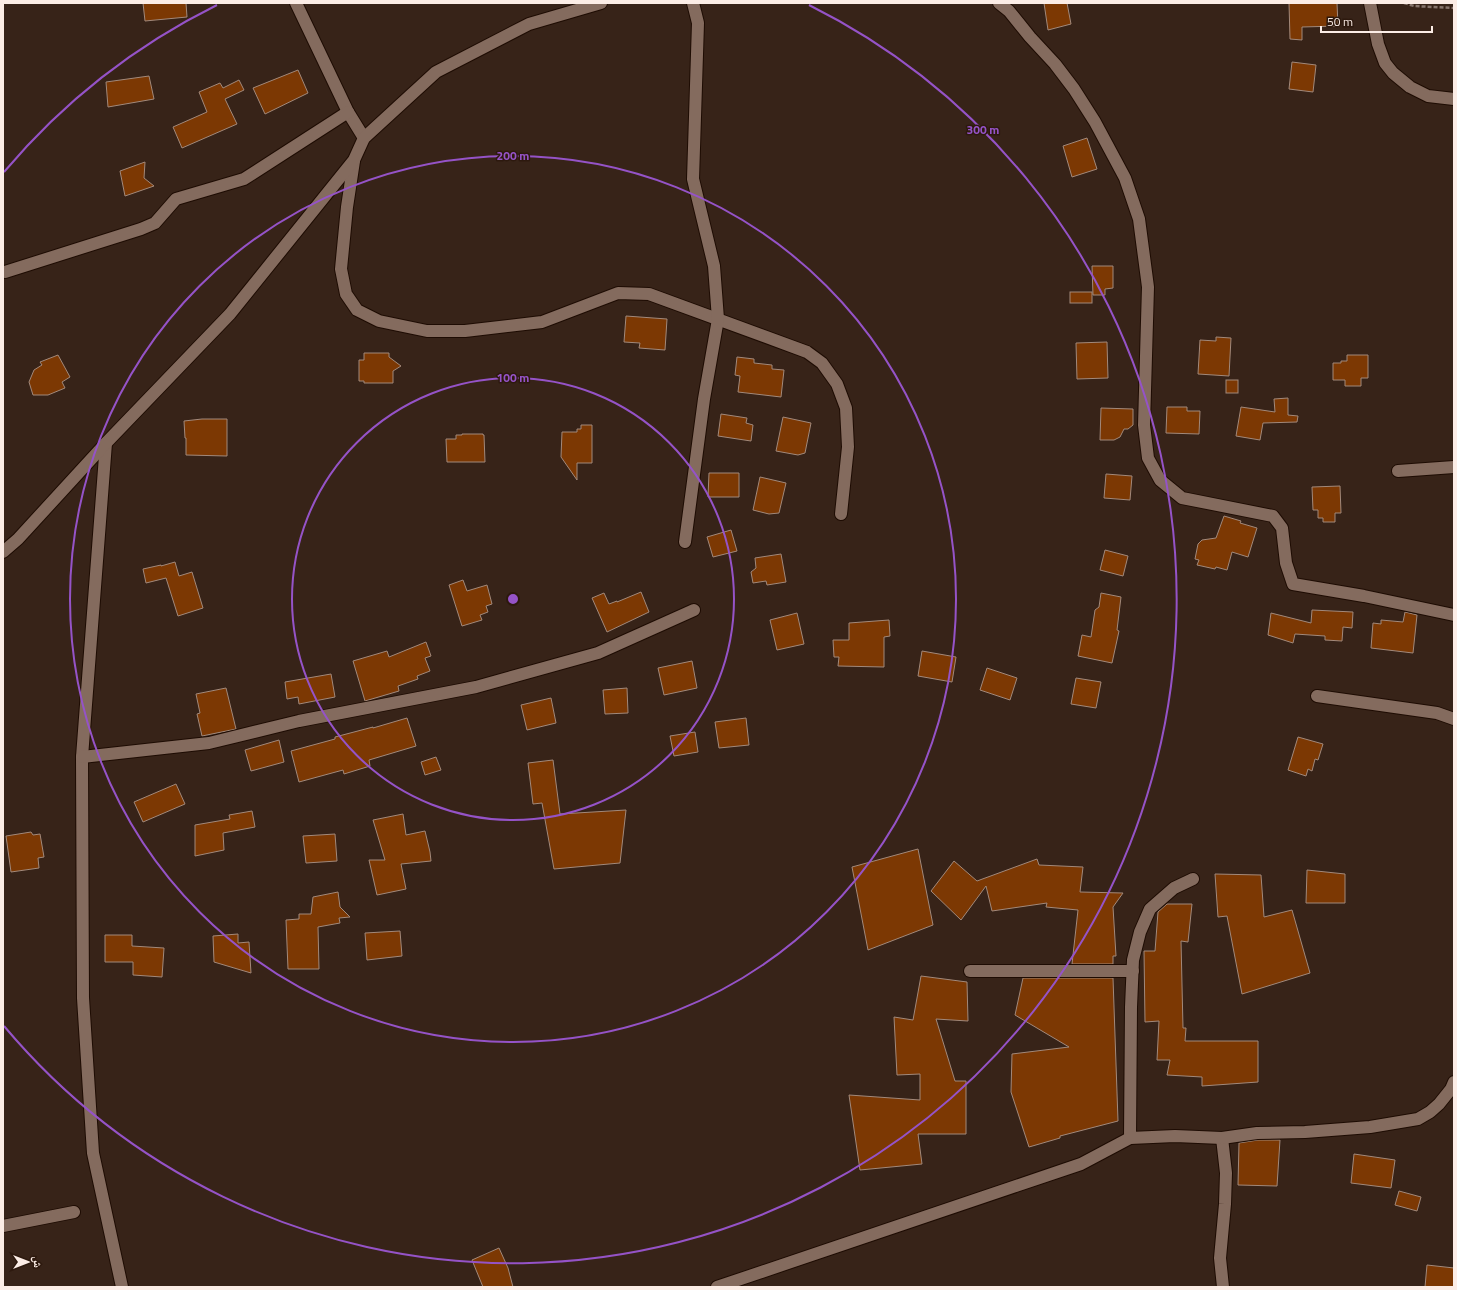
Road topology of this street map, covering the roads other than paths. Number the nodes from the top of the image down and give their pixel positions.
1 (296, 3) edge
2 (602, 3) edge
3 (693, 3) edge
4 (999, 3) edge
5 (1370, 3) edge
6 (1454, 99) edge
7 (348, 112) junction
8 (364, 138) junction
9 (354, 160) junction
10 (5, 272) dead end
11 (718, 318) junction
12 (106, 443) junction
13 (1454, 467) edge
14 (1398, 471) dead end
15 (841, 514) dead end
16 (685, 542) dead end
17 (3, 552) edge
18 (694, 610) dead end
19 (1454, 615) edge
20 (1317, 696) dead end
21 (1454, 719) edge
22 (82, 757) junction
23 (1193, 879) dead end
24 (970, 971) dead end
25 (1133, 971) junction
26 (1454, 1082) edge
27 (1130, 1138) junction
28 (1222, 1138) junction
29 (74, 1212) dead end
30 (3, 1226) edge
31 (122, 1287) edge
32 (717, 1287) edge
33 (1223, 1287) edge

1 - 7 street
2 - 8 street
3 - 11 street
4 - 19 street
5 - 6 street
7 - 8 street
7 - 10 street
8 - 9 street
9 - 11 street
9 - 12 street
11 - 15 street
11 - 16 street
12 - 17 street
12 - 22 street
13 - 14 street
18 - 22 street
20 - 21 street
22 - 31 street
23 - 25 street
24 - 25 street
25 - 27 street
26 - 28 street
27 - 28 street
27 - 32 street
28 - 33 street
29 - 30 street

